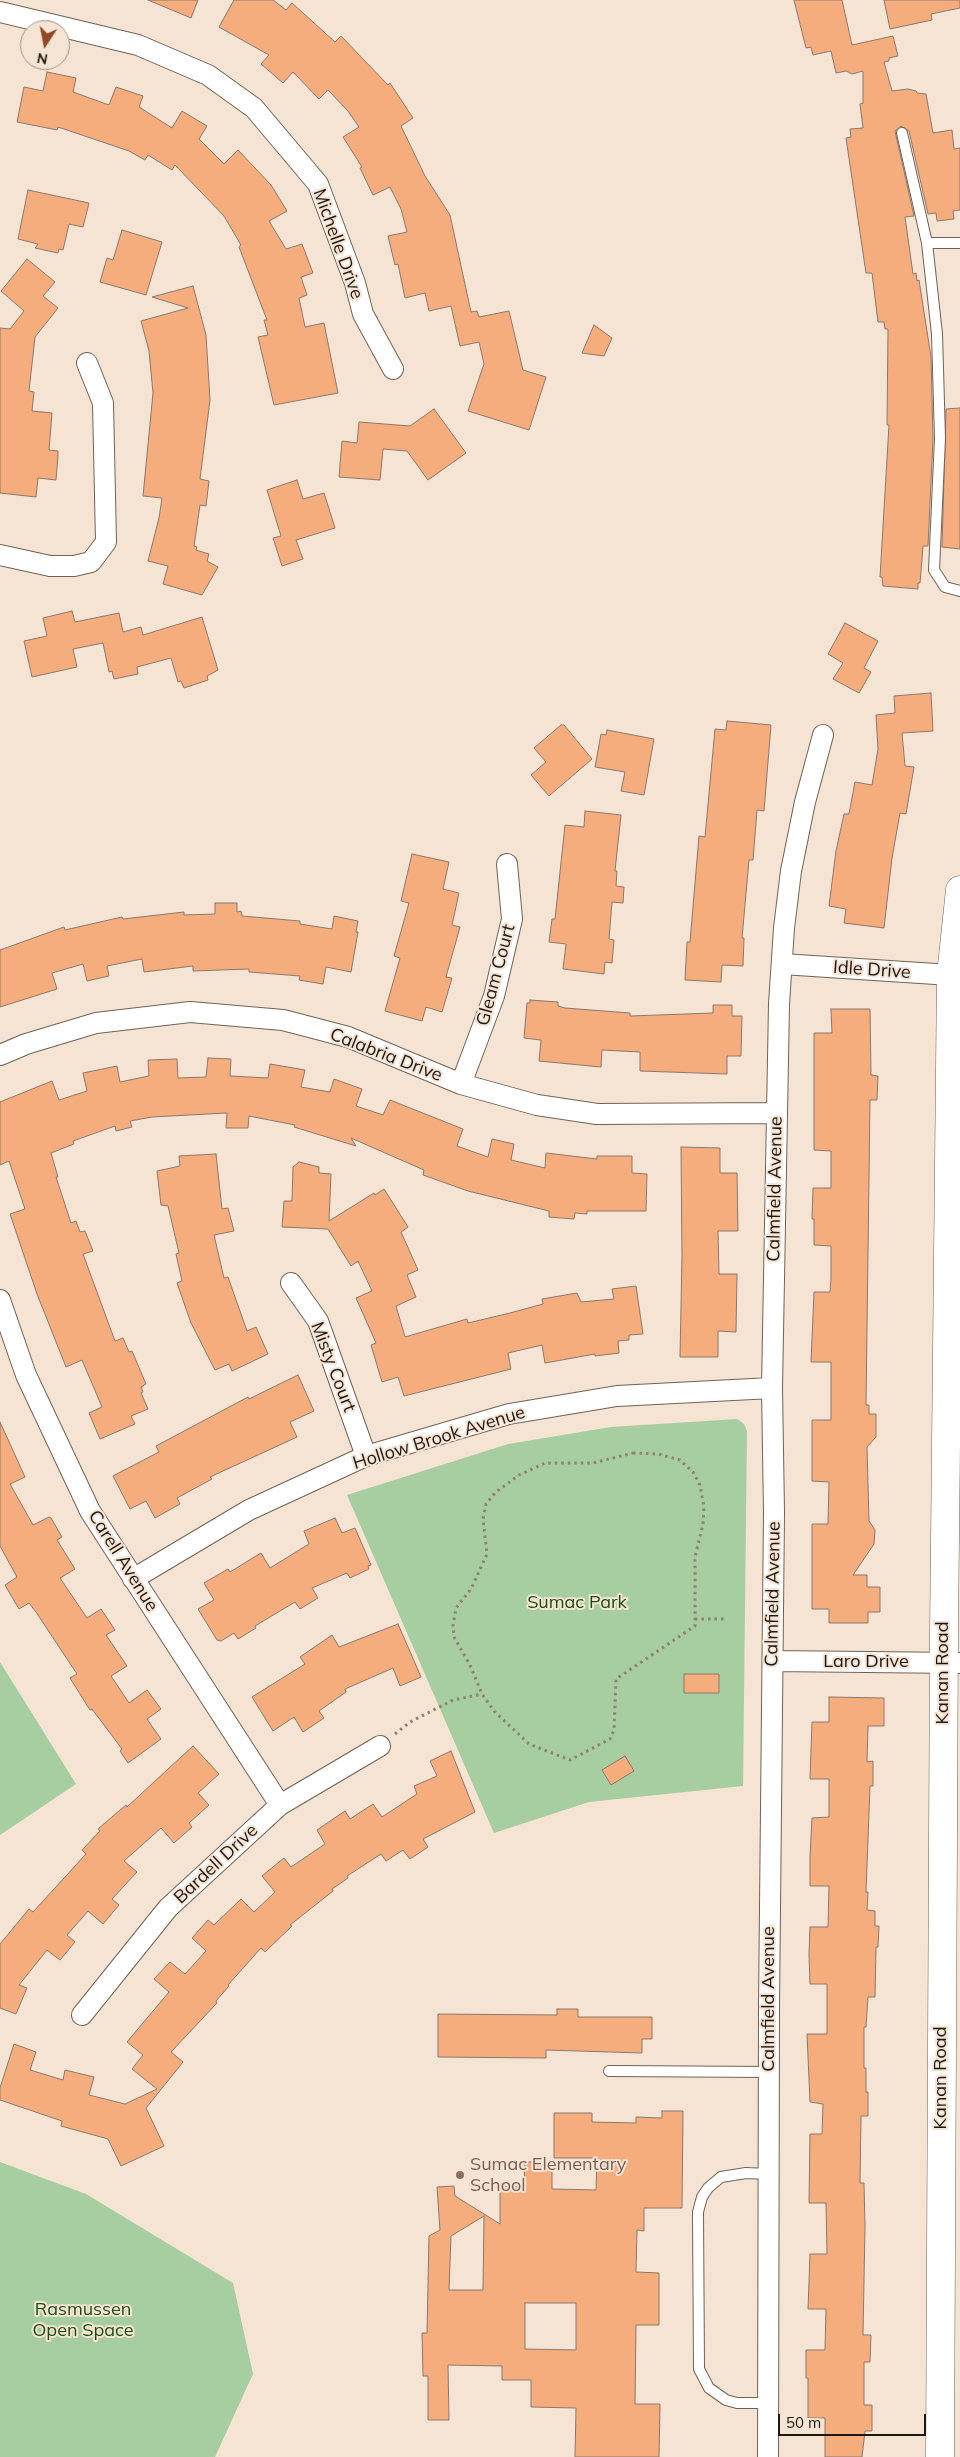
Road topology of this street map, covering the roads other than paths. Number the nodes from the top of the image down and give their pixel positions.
1 (0, 12) edge
2 (902, 133) dead end
3 (926, 243) junction
4 (960, 243) edge
5 (87, 363) dead end
6 (392, 369) dead end
7 (0, 555) edge
8 (960, 591) edge
9 (823, 735) dead end
10 (507, 864) dead end
11 (960, 890) edge
12 (782, 964) junction
13 (956, 972) edge
14 (0, 1055) edge
15 (461, 1084) junction
16 (776, 1113) junction
17 (291, 1283) dead end
18 (0, 1300) edge
19 (772, 1388) junction
20 (366, 1456) junction
21 (133, 1579) junction
22 (773, 1661) junction
23 (952, 1663) edge
24 (380, 1746) road end
25 (280, 1804) junction
26 (82, 2015) dead end
27 (609, 2071) dead end
28 (769, 2072) junction
29 (768, 2174) junction
30 (768, 2403) junction
31 (768, 2457) edge
32 (940, 2457) edge

1 - 6 street, Michelle Drive
2 - 3 lane
3 - 4 lane
3 - 8 lane
5 - 7 street
9 - 12 street, Calmfield Avenue
10 - 15 street, Gleam Court
11 - 13 main road, Kanan Road
12 - 13 street, Idle Drive
12 - 16 street, Calmfield Avenue
13 - 23 main road, Kanan Road
14 - 15 street, Calabria Drive
15 - 16 street, Calabria Drive
16 - 19 street, Calmfield Avenue
17 - 20 street, Misty Court
18 - 21 street, Carell Avenue
19 - 20 street, Hollow Brook Avenue
19 - 22 street, Calmfield Avenue
20 - 21 street, Hollow Brook Avenue
21 - 25 street, Carell Avenue
22 - 23 street, Laro Drive
22 - 28 street, Calmfield Avenue
23 - 32 main road, Kanan Road
24 - 25 street, Bardell Drive
25 - 26 street, Bardell Drive
27 - 28 lane
28 - 29 street, Calmfield Avenue
29 - 30 street, Calmfield Avenue
29 - 30 lane
30 - 31 street, Calmfield Avenue

